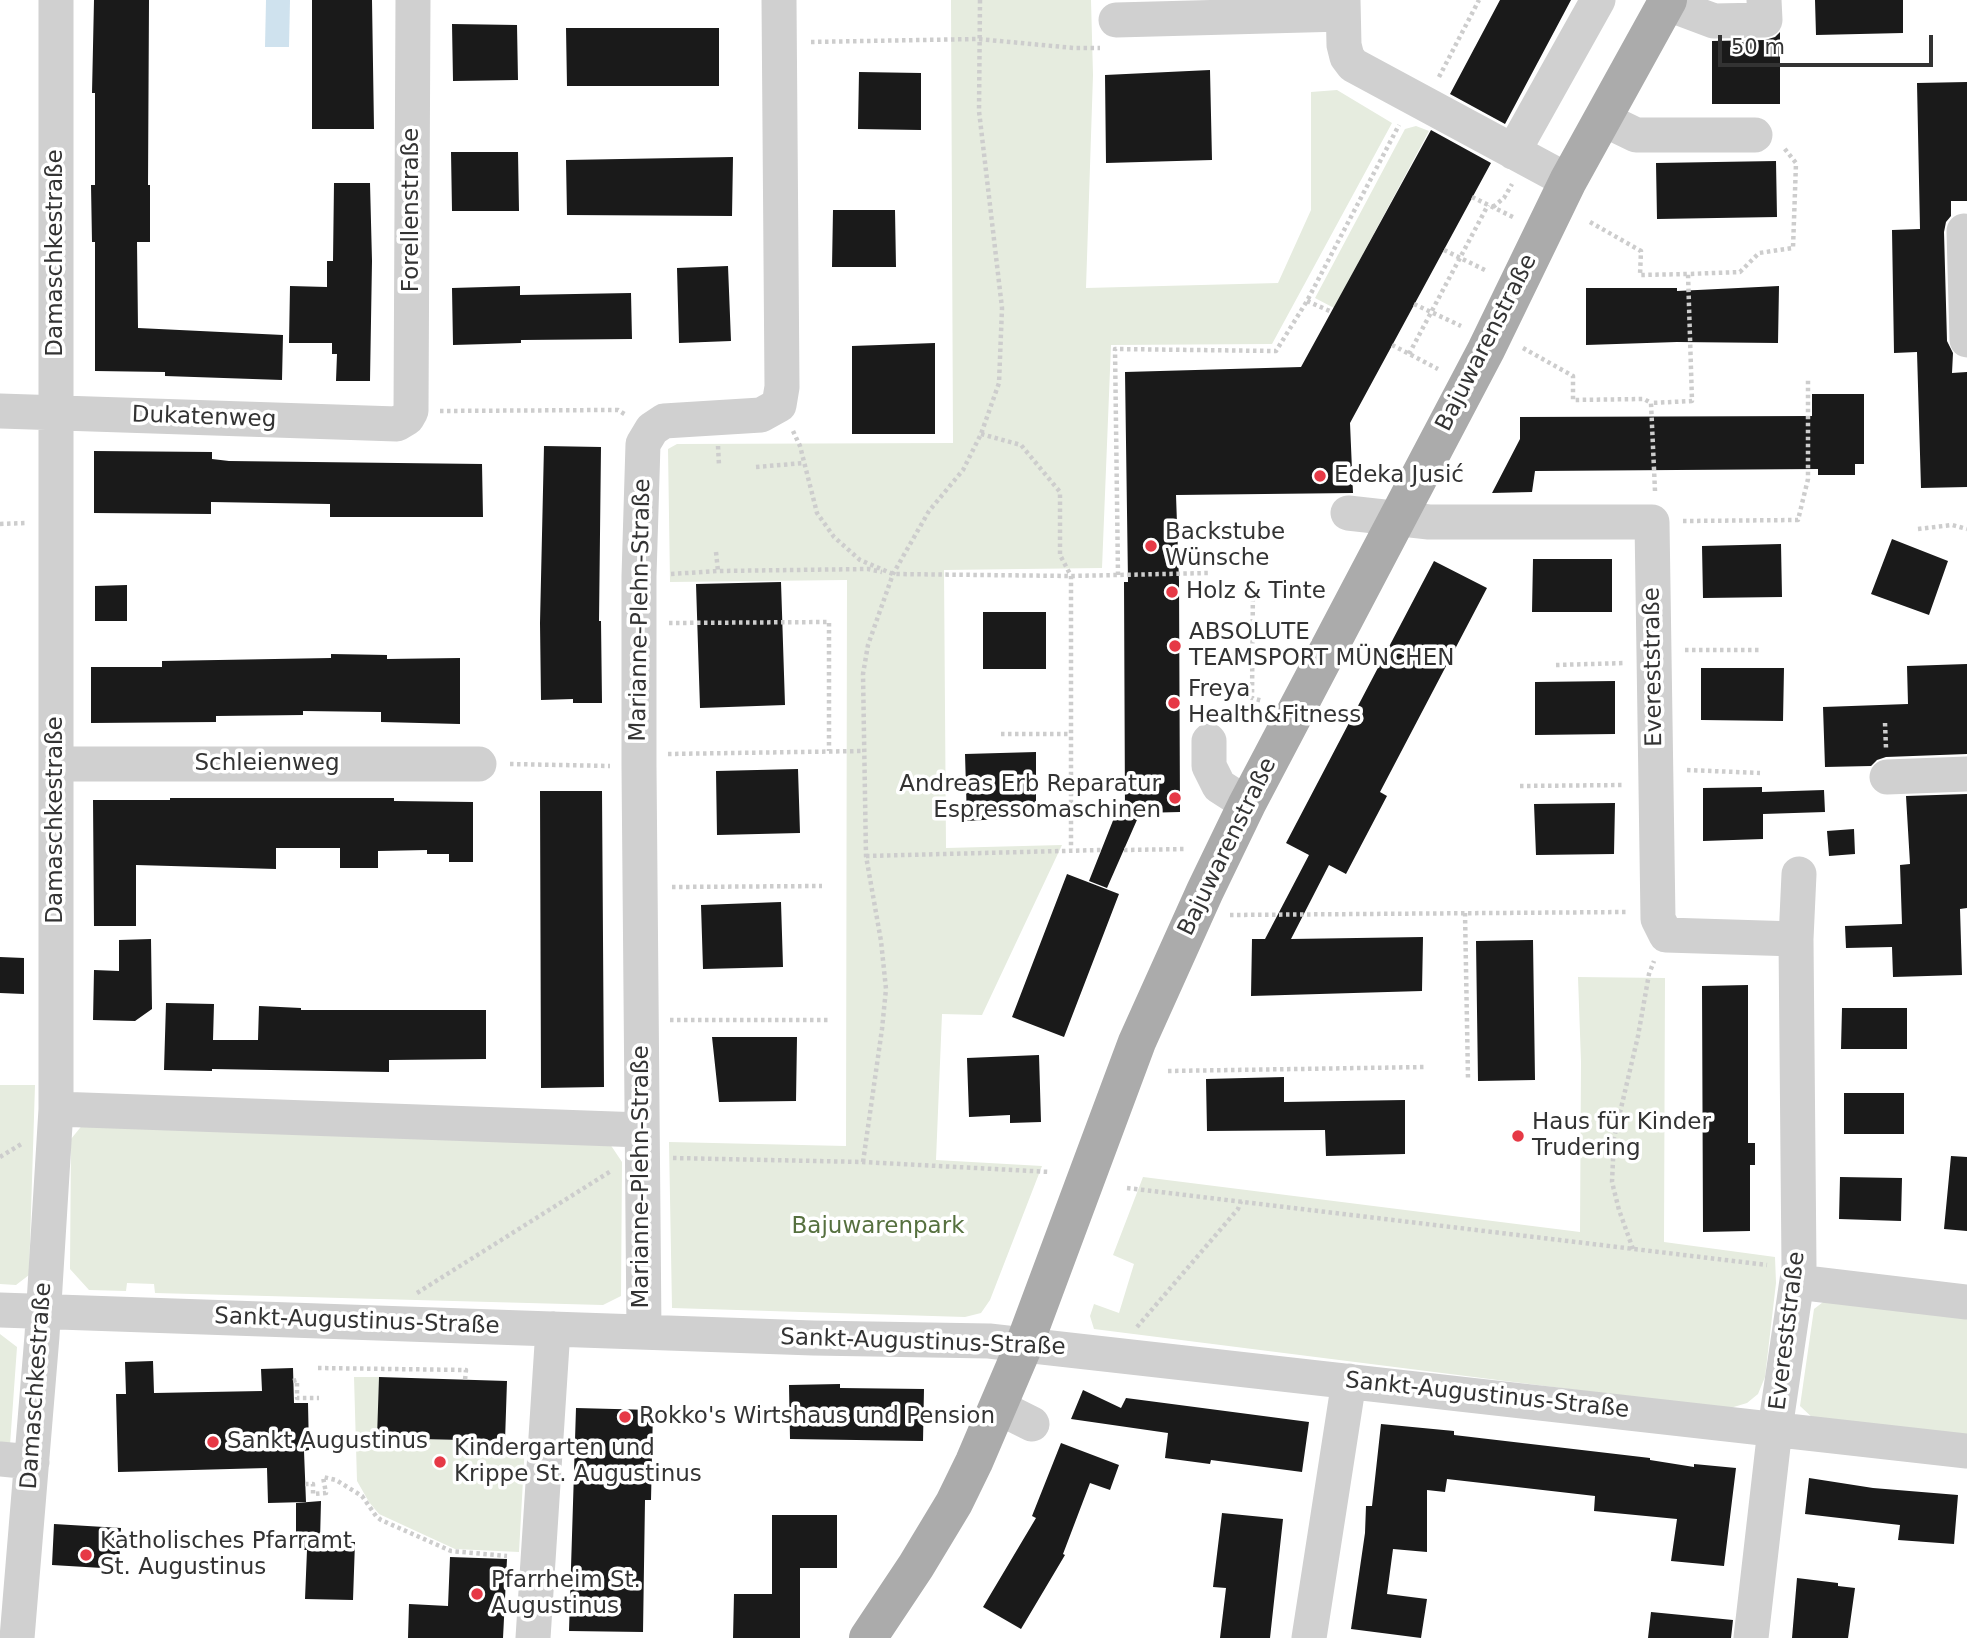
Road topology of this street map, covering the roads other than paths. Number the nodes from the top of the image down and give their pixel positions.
1 (57, 0) edge
2 (414, 0) edge
3 (779, 0) edge
4 (1598, 0) edge
5 (1764, 0) edge
6 (1667, 2) edge
7 (1343, 7) edge
8 (1116, 20) dead end
9 (1603, 119) junction
10 (1769, 141) road end
11 (1513, 152) junction
12 (1568, 181) junction
13 (1964, 230) dead end
14 (1967, 340) edge
15 (0, 411) edge
16 (56, 414) junction
17 (409, 414) joint
18 (1348, 513) dead end
19 (1397, 518) junction
20 (1209, 741) dead end
21 (56, 764) junction
22 (479, 764) road end
23 (1967, 774) edge
24 (1887, 777) dead end
25 (1247, 804) junction
26 (1798, 874) dead end
27 (1796, 939) junction
28 (56, 1109) junction
29 (643, 1144) junction
30 (1798, 1275) junction
31 (1967, 1302) edge
32 (0, 1310) edge
33 (43, 1312) junction
34 (553, 1329) junction
35 (643, 1332) junction
36 (1024, 1345) junction
37 (1349, 1381) junction
38 (998, 1407) junction
39 (1032, 1424) dead end
40 (1776, 1429) junction
41 (1967, 1451) edge
42 (16, 1460) edge
43 (17, 1638) edge
44 (533, 1638) edge
45 (868, 1638) edge
46 (1309, 1638) edge
47 (1751, 1638) edge

1 - 16 street, Damaschkestraße
2 - 17 street, Forellenstraße
3 - 29 street, Marianne-Plehn-Straße
4 - 11 street
5 - 6 street
6 - 9 main road, Bajuwarenstraße
7 - 8 street
7 - 11 street
9 - 10 street
9 - 12 main road, Bajuwarenstraße
11 - 12 street
12 - 19 main road, Bajuwarenstraße
13 - 14 street
15 - 16 street, Dukatenweg
16 - 17 street, Dukatenweg
16 - 21 street, Damaschkestraße
18 - 19 street
19 - 25 main road, Bajuwarenstraße
19 - 27 street, Evereststraße
20 - 25 street
21 - 22 street, Schleienweg
21 - 28 street, Damaschkestraße
23 - 24 street
25 - 36 main road, Bajuwarenstraße
26 - 27 street, Evereststraße
27 - 30 street, Evereststraße
28 - 29 street
28 - 33 street, Damaschkestraße
29 - 35 street, Marianne-Plehn-Straße
30 - 31 street
30 - 40 street, Evereststraße
32 - 33 street, Sankt-Augustinus-Straße
33 - 34 street, Sankt-Augustinus-Straße
33 - 42 street, Damaschkestraße
34 - 35 street, Sankt-Augustinus-Straße
34 - 44 street
35 - 36 street, Sankt-Augustinus-Straße
36 - 37 street, Sankt-Augustinus-Straße
36 - 38 main road, Bajuwarenstraße
37 - 40 street, Sankt-Augustinus-Straße
37 - 46 street
38 - 39 street
38 - 45 main road, Bajuwarenstraße
40 - 41 street, Sankt-Augustinus-Straße
40 - 47 street, Evereststraße
42 - 43 street, Damaschkestraße

